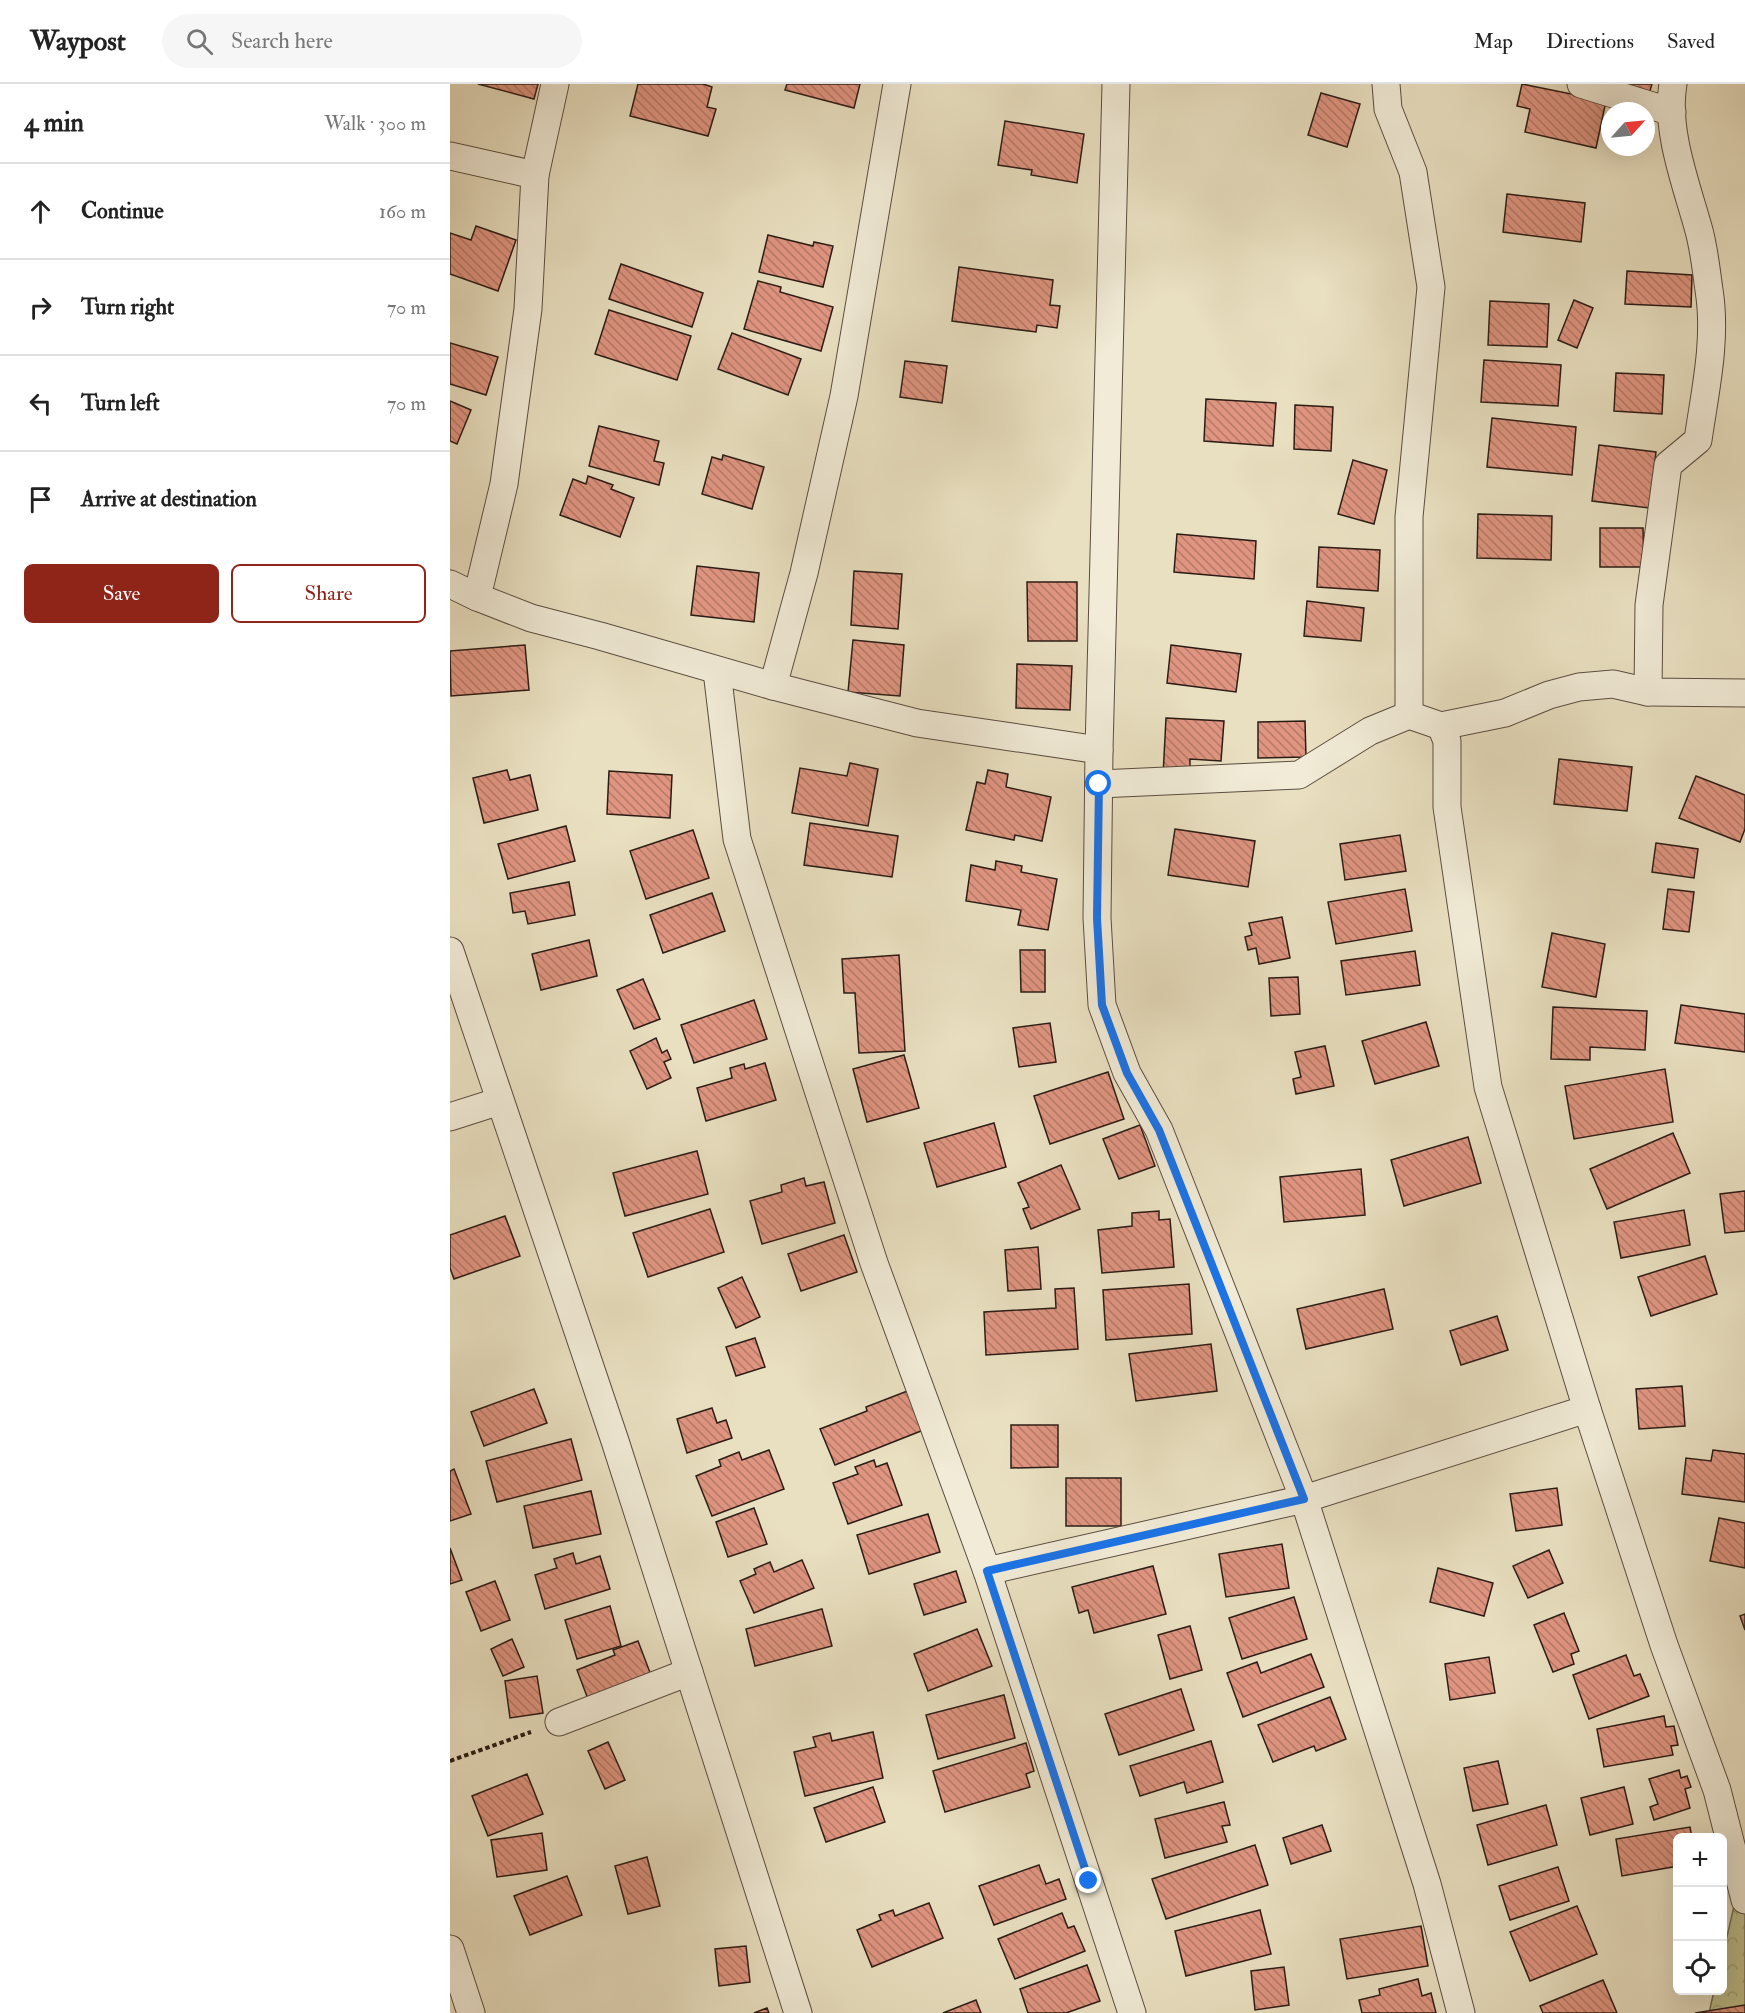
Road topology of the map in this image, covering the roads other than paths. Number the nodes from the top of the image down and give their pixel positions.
1 (555, 84) edge
2 (897, 84) edge
3 (1116, 84) edge
4 (1386, 84) edge
5 (1581, 84) edge
6 (1673, 84) edge
7 (1672, 112) junction
8 (450, 156) edge
9 (535, 175) junction
10 (450, 584) edge
11 (477, 597) junction
12 (717, 672) junction
13 (773, 686) junction
14 (1648, 692) junction
15 (1745, 693) edge
16 (1409, 715) junction
17 (1442, 726) junction
18 (1099, 750) junction
19 (1099, 784) junction
20 (450, 951) edge
21 (500, 1101) junction
22 (450, 1117) edge
23 (1587, 1409) junction
24 (1304, 1499) junction
25 (987, 1571) junction
26 (689, 1671) junction
27 (559, 1722) road end
28 (1745, 1900) edge
29 (450, 1949) edge
30 (471, 2013) edge
31 (798, 2013) edge
32 (1132, 2013) edge
33 (1461, 2013) edge

1 - 9 street
2 - 13 street
3 - 18 street
4 - 16 street
5 - 7 street
6 - 7 street
7 - 14 street
8 - 9 street
9 - 11 street
10 - 11 street
11 - 12 street
12 - 13 street
12 - 25 street
13 - 18 street
14 - 15 street
14 - 17 street
16 - 17 street
16 - 19 street
17 - 23 street
18 - 19 street
19 - 24 street
20 - 21 street
21 - 22 street
21 - 26 street
23 - 24 street
23 - 28 street
24 - 25 street
24 - 33 street
25 - 32 street
26 - 27 street
26 - 31 street
29 - 30 street

